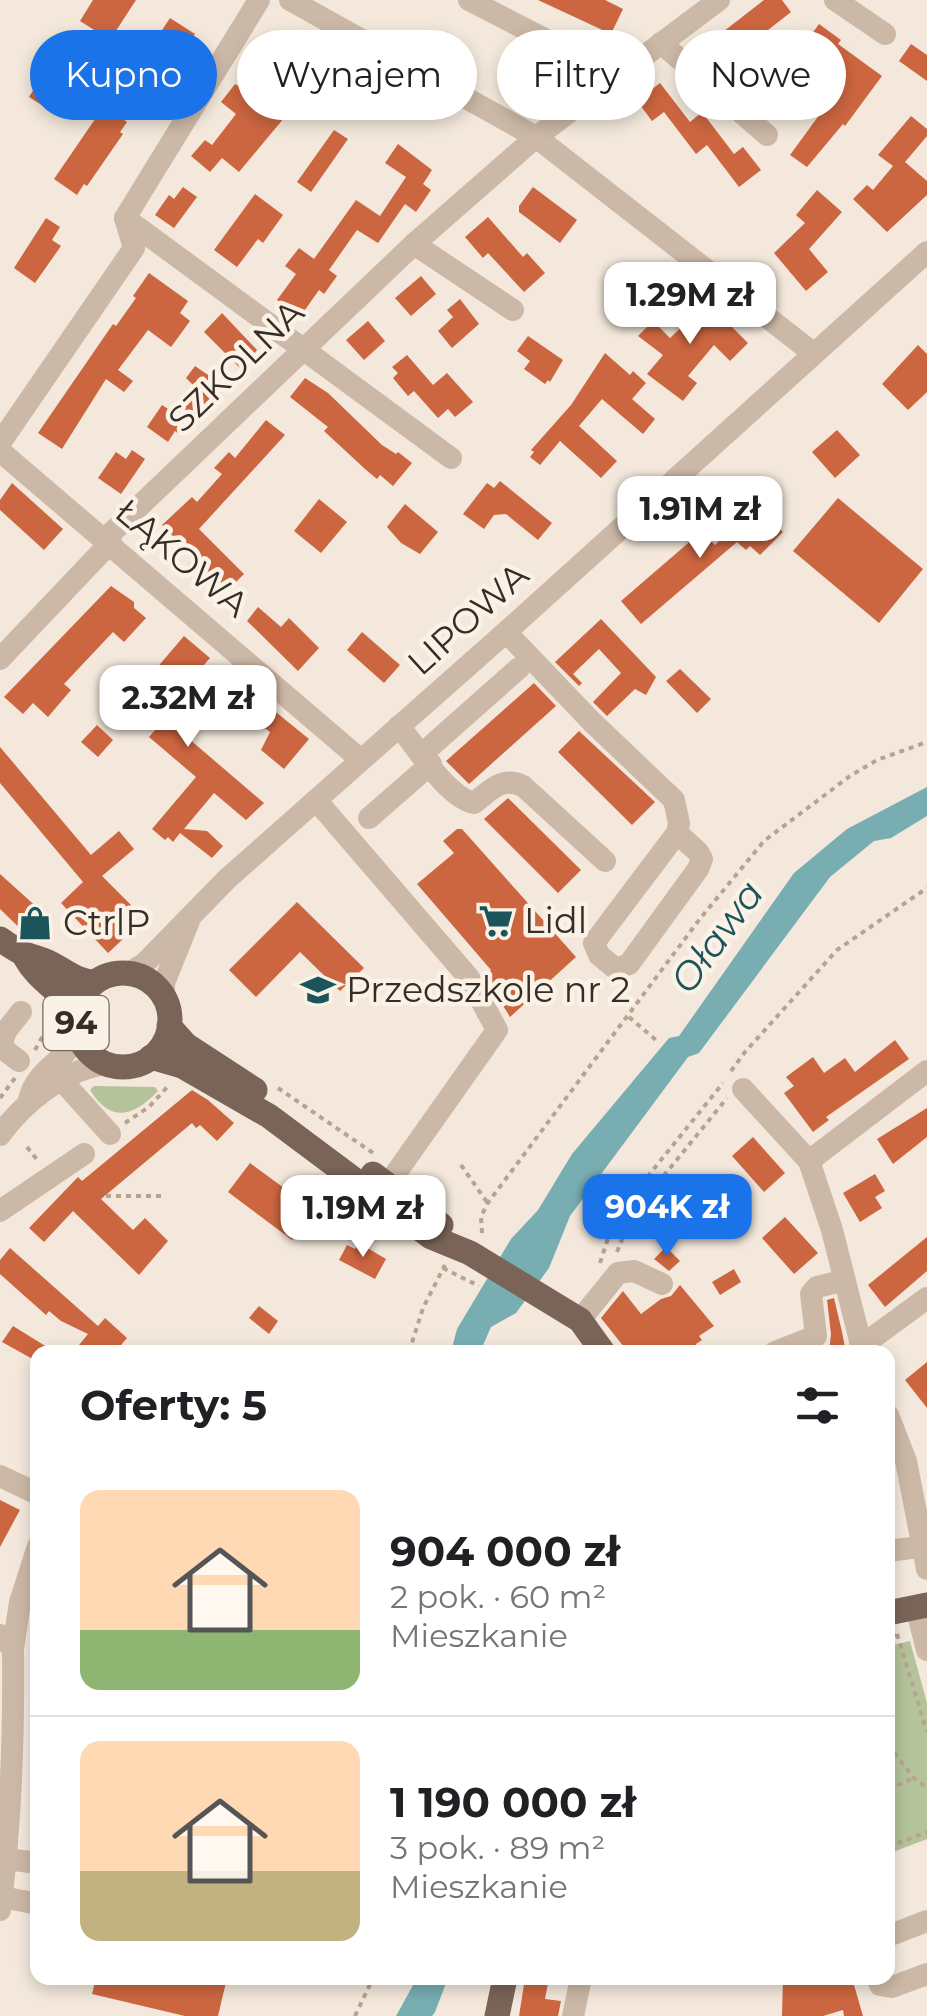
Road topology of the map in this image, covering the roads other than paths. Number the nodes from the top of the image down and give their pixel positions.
1 (259, 0) edge
2 (470, 0) edge
3 (719, 0) edge
4 (835, 0) edge
5 (300, 2) edge
6 (528, 30) edge
7 (884, 34) dead end
8 (661, 43) junction
9 (655, 48) edge
10 (559, 120) edge
11 (767, 134) dead end
12 (536, 137) junction
13 (125, 218) junction
14 (414, 244) junction
15 (927, 252) edge
16 (513, 310) dead end
17 (304, 350) junction
18 (813, 353) junction
19 (0, 443) edge
20 (0, 450) edge
21 (451, 458) dead end
22 (108, 540) junction
23 (506, 632) junction
24 (0, 659) edge
25 (520, 668) dead end
26 (400, 726) junction
27 (426, 759) junction
28 (362, 760) junction
29 (316, 800) junction
30 (369, 818) dead end
31 (677, 833) junction
32 (604, 861) dead end
33 (190, 918) junction
34 (0, 940) edge
35 (25, 957) junction
36 (129, 974) junction
37 (96, 982) junction
38 (164, 998) junction
39 (21, 1012) dead end
40 (76, 1023) junction
41 (169, 1026) junction
42 (151, 1057) junction
43 (34, 1058) dead end
44 (107, 1064) junction
45 (927, 1072) edge
46 (66, 1085) dead end
47 (736, 1092) road end
48 (29, 1100) junction
49 (110, 1134) road end
50 (0, 1135) edge
51 (84, 1154) dead end
52 (809, 1161) junction
53 (384, 1191) junction
54 (0, 1211) edge
55 (842, 1280) junction
56 (662, 1284) dead end
57 (927, 1298) edge
58 (576, 1316) junction
59 (817, 1344) edge
60 (598, 1345) edge
61 (860, 1345) edge
62 (867, 1345) edge
63 (895, 1433) edge
64 (927, 1446) edge
65 (906, 1461) junction
66 (0, 1476) edge
67 (30, 1490) edge
68 (895, 1552) edge
69 (926, 1554) edge
70 (30, 1571) edge
71 (922, 1606) edge
72 (895, 1612) edge
73 (7, 1642) edge
74 (927, 1650) edge
75 (4, 1850) edge
76 (30, 1860) edge
77 (1, 1904) edge
78 (30, 1904) edge
79 (927, 1922) edge
80 (895, 1933) edge
81 (927, 1974) edge
82 (504, 1985) edge
83 (580, 1985) edge
84 (880, 1985) edge
85 (497, 2016) edge
86 (573, 2016) edge

1 - 13 street
2 - 6 street
3 - 8 street, SZKOLNA
4 - 7 street
5 - 12 street
8 - 9 street, SZKOLNA
8 - 11 street
10 - 12 street, SZKOLNA
12 - 14 street, SZKOLNA
12 - 18 street
13 - 17 street
13 - 19 street
14 - 16 street
14 - 17 street, SZKOLNA
15 - 18 street, LIPOWA
17 - 21 street
17 - 22 street, SZKOLNA
18 - 23 street, LIPOWA
20 - 22 street, ŁĄKOWA
22 - 24 street, SZKOLNA
22 - 28 street, ŁĄKOWA
23 - 26 street, LIPOWA
23 - 31 street
25 - 27 street
26 - 27 street
26 - 28 street, LIPOWA
27 - 30 street
27 - 32 street
28 - 29 street, LIPOWA
29 - 33 street, LIPOWA
29 - 53 street
31 - 31 street
33 - 36 street, LIPOWA
33 - 38 street, LIPOWA
34 - 35 main road, 94
35 - 37 main road, 94
35 - 40 main road, 94
36 - 37 main road, 94
36 - 38 main road, 94
37 - 40 main road, 94
38 - 41 main road
39 - 43 street
40 - 44 main road, 94
40 - 48 street
41 - 42 main road, 94
41 - 53 main road, 94
42 - 44 main road, 94
42 - 53 main road, 94
44 - 48 street
45 - 52 street
46 - 49 street
47 - 52 street
48 - 50 street
51 - 54 street
52 - 55 street
53 - 58 main road, 94
55 - 59 street
55 - 61 street
56 - 58 street
57 - 62 street
58 - 60 main road, 94
63 - 65 street
64 - 65 street
65 - 69 street
66 - 67 street
68 - 69 street
70 - 73 street
71 - 72 main road
71 - 74 street
73 - 75 street
75 - 76 street
75 - 77 street
77 - 78 street
79 - 80 street
81 - 84 street
82 - 85 main road
83 - 86 street

